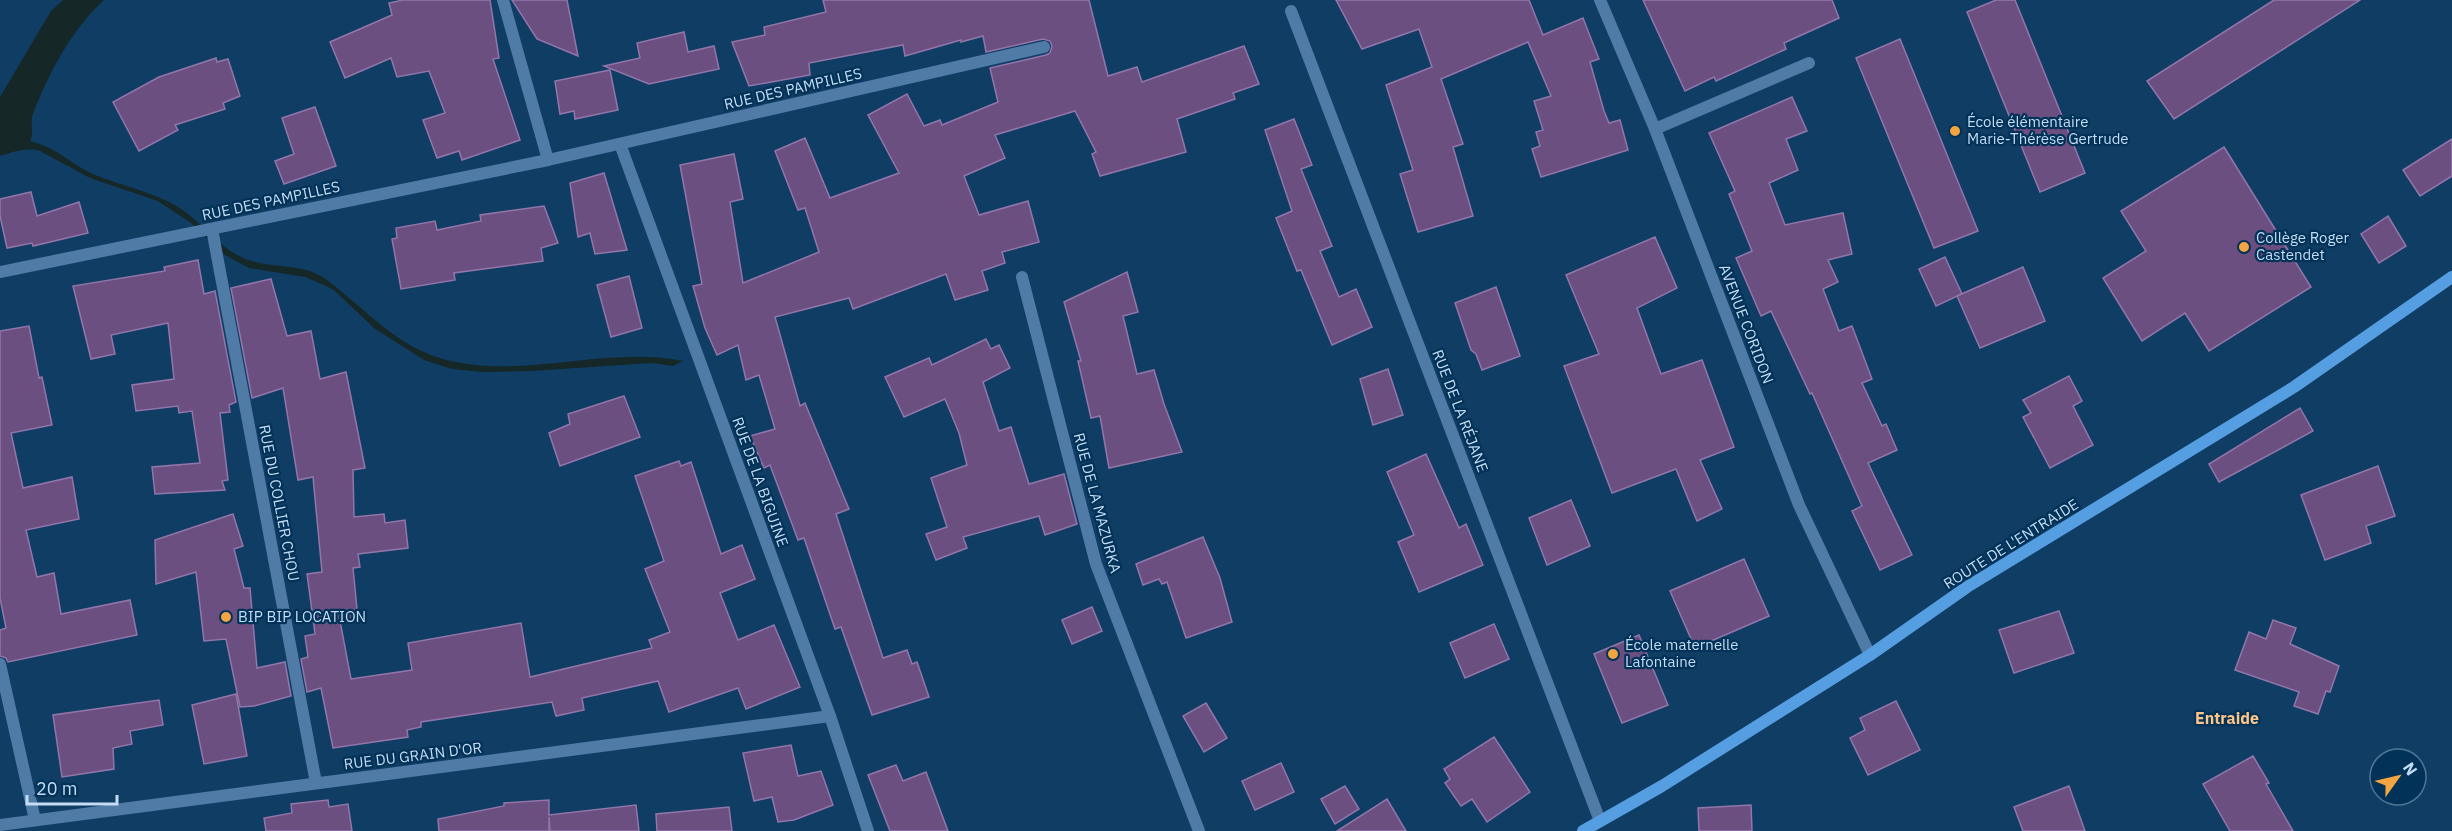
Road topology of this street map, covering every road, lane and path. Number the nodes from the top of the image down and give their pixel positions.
1 (503, 0) edge
2 (1600, 0) edge
3 (1291, 11) dead end
4 (1044, 47) dead end
5 (1809, 63) dead end
6 (1655, 129) junction
7 (620, 144) junction
8 (548, 160) junction
9 (212, 229) junction
10 (0, 272) edge
11 (1022, 277) dead end
12 (2452, 277) edge
13 (1870, 655) junction
14 (0, 664) edge
15 (830, 716) junction
16 (316, 783) junction
17 (35, 820) junction
18 (1600, 821) junction
19 (0, 825) edge
20 (868, 831) edge
21 (1199, 831) edge
22 (1583, 831) edge

1 - 8 street
2 - 6 street, AVENUE CORIDON
3 - 18 street, RUE DE LA RÉJANE
4 - 7 street, RUE DES PAMPILLES
5 - 6 street
6 - 13 street, AVENUE CORIDON
7 - 8 street, RUE DES PAMPILLES
7 - 15 street, RUE DE LA BIGUINE
8 - 9 street, RUE DES PAMPILLES
9 - 10 street, RUE DES PAMPILLES
9 - 16 street, RUE DU COLLIER CHOU
11 - 21 street, RUE DE LA MAZURKA
12 - 13 street, ROUTE DE L'ENTRAIDE
13 - 18 street, ROUTE DE L'ENTRAIDE
14 - 17 street
15 - 16 street, RUE DU GRAIN D'OR
15 - 20 street, RUE DE LA BIGUINE
16 - 17 street, RUE DU GRAIN D'OR
17 - 19 street, RUE DU GRAIN D'OR
18 - 22 street, ROUTE DE L'ENTRAIDE

